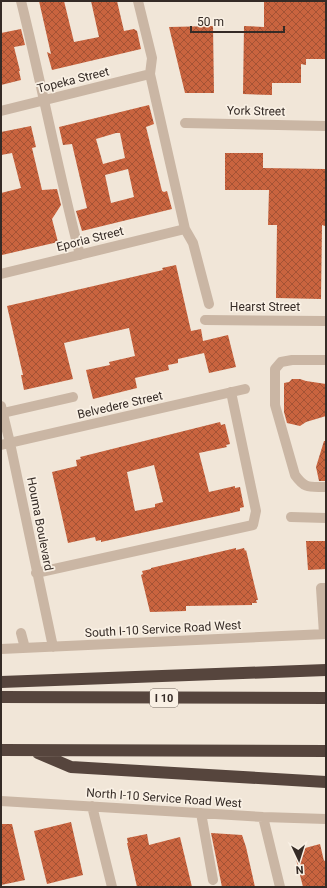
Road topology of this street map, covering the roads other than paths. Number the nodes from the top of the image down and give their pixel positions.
1 (21, 1) edge
2 (138, 1) edge
3 (150, 74) junction
4 (43, 100) junction
5 (1, 111) edge
6 (186, 123) dead end
7 (326, 126) edge
8 (185, 229) junction
9 (80, 255) junction
10 (1, 274) edge
11 (208, 304) dead end
12 (205, 320) dead end
13 (326, 321) edge
14 (326, 360) edge
15 (245, 389) dead end
16 (231, 392) junction
17 (73, 397) dead end
18 (2, 409) edge
19 (6, 444) edge
20 (326, 487) edge
21 (291, 517) dead end
22 (326, 518) edge
23 (36, 573) junction
24 (326, 588) edge
25 (324, 614) edge
26 (21, 633) dead end
27 (325, 634) edge
28 (52, 647) junction
29 (25, 648) junction
30 (1, 649) edge
31 (326, 670) edge
32 (1, 682) edge
33 (1, 697) edge
34 (326, 698) edge
35 (1, 750) edge
36 (34, 750) junction
37 (326, 751) edge
38 (326, 782) edge
39 (1, 801) edge
40 (92, 806) junction
41 (201, 813) junction
42 (263, 817) junction
43 (326, 819) edge
44 (213, 880) dead end
45 (112, 887) edge
46 (280, 887) edge

1 - 4 street
2 - 3 street
3 - 4 street, Topeka Street
3 - 8 street
4 - 5 street, Topeka Street
4 - 9 street
6 - 7 street, York Street
8 - 9 street, Eporia Street
8 - 11 street
9 - 10 street, Eporia Street
12 - 13 street, Hearst Street
14 - 20 street
15 - 16 street, Belvedere Street
16 - 19 street, Belvedere Street
16 - 23 street
17 - 18 street
18 - 19 street, Houma Boulevard
19 - 23 street, Houma Boulevard
21 - 22 street
23 - 28 street, Houma Boulevard
24 - 25 street
25 - 27 street
26 - 29 street
27 - 28 street, South I-10 Service Road West
28 - 29 street, South I-10 Service Road West
29 - 30 street, South I-10 Service Road West
31 - 32 highway
33 - 34 highway, I 10
35 - 36 highway
36 - 37 highway
36 - 38 highway
39 - 40 street, North I-10 Service Road West
40 - 41 street, North I-10 Service Road West
40 - 45 street
41 - 42 street, North I-10 Service Road West
41 - 44 street
42 - 43 street, North I-10 Service Road West
42 - 46 street

